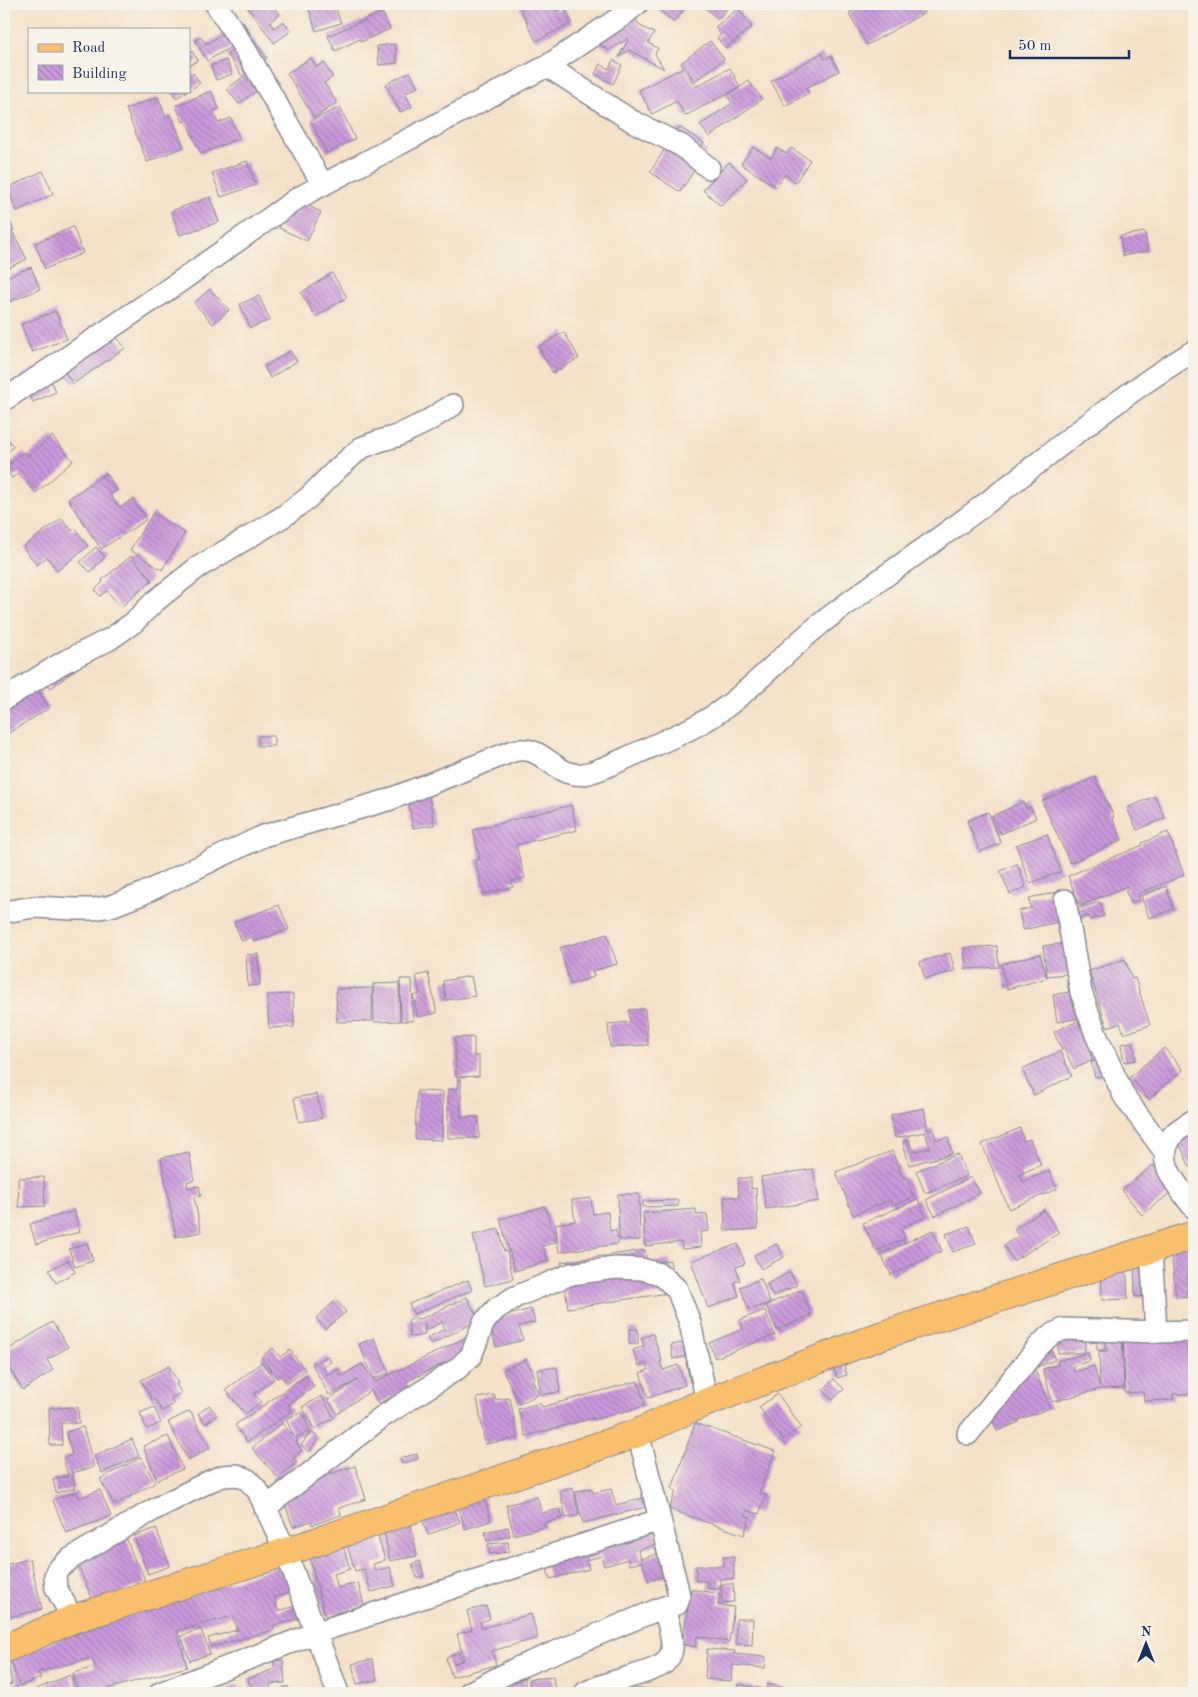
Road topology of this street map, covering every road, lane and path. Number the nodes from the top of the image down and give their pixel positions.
1 (216, 4) edge
2 (637, 4) edge
3 (546, 66) junction
4 (709, 168) dead end
5 (323, 185) junction
6 (1194, 351) edge
7 (4, 400) edge
8 (454, 405) dead end
9 (4, 698) edge
10 (1065, 900) dead end
11 (4, 912) edge
12 (1194, 1120) edge
13 (1165, 1152) junction
14 (1194, 1208) edge
15 (1194, 1235) edge
16 (1151, 1249) junction
17 (1194, 1331) edge
18 (1156, 1332) junction
19 (707, 1401) junction
20 (638, 1433) junction
21 (968, 1434) dead end
22 (265, 1508) junction
23 (660, 1520) junction
24 (286, 1552) junction
25 (664, 1607) junction
26 (73, 1619) junction
27 (316, 1633) junction
28 (4, 1649) edge
29 (160, 1693) edge
30 (338, 1693) edge
31 (469, 1693) edge
32 (585, 1693) edge

1 - 5 street
2 - 3 street
3 - 4 street
3 - 5 street
5 - 7 street
6 - 11 street
8 - 9 street
10 - 13 street
12 - 13 street
13 - 14 street
15 - 16 main road
16 - 18 street
16 - 19 main road
17 - 18 street
18 - 21 street
19 - 20 main road
19 - 22 street
20 - 23 street
20 - 24 main road
22 - 24 street
22 - 26 street
23 - 25 street
23 - 27 street
24 - 26 main road
24 - 27 street
25 - 31 street
25 - 32 street
26 - 28 main road
27 - 29 street
27 - 30 street

